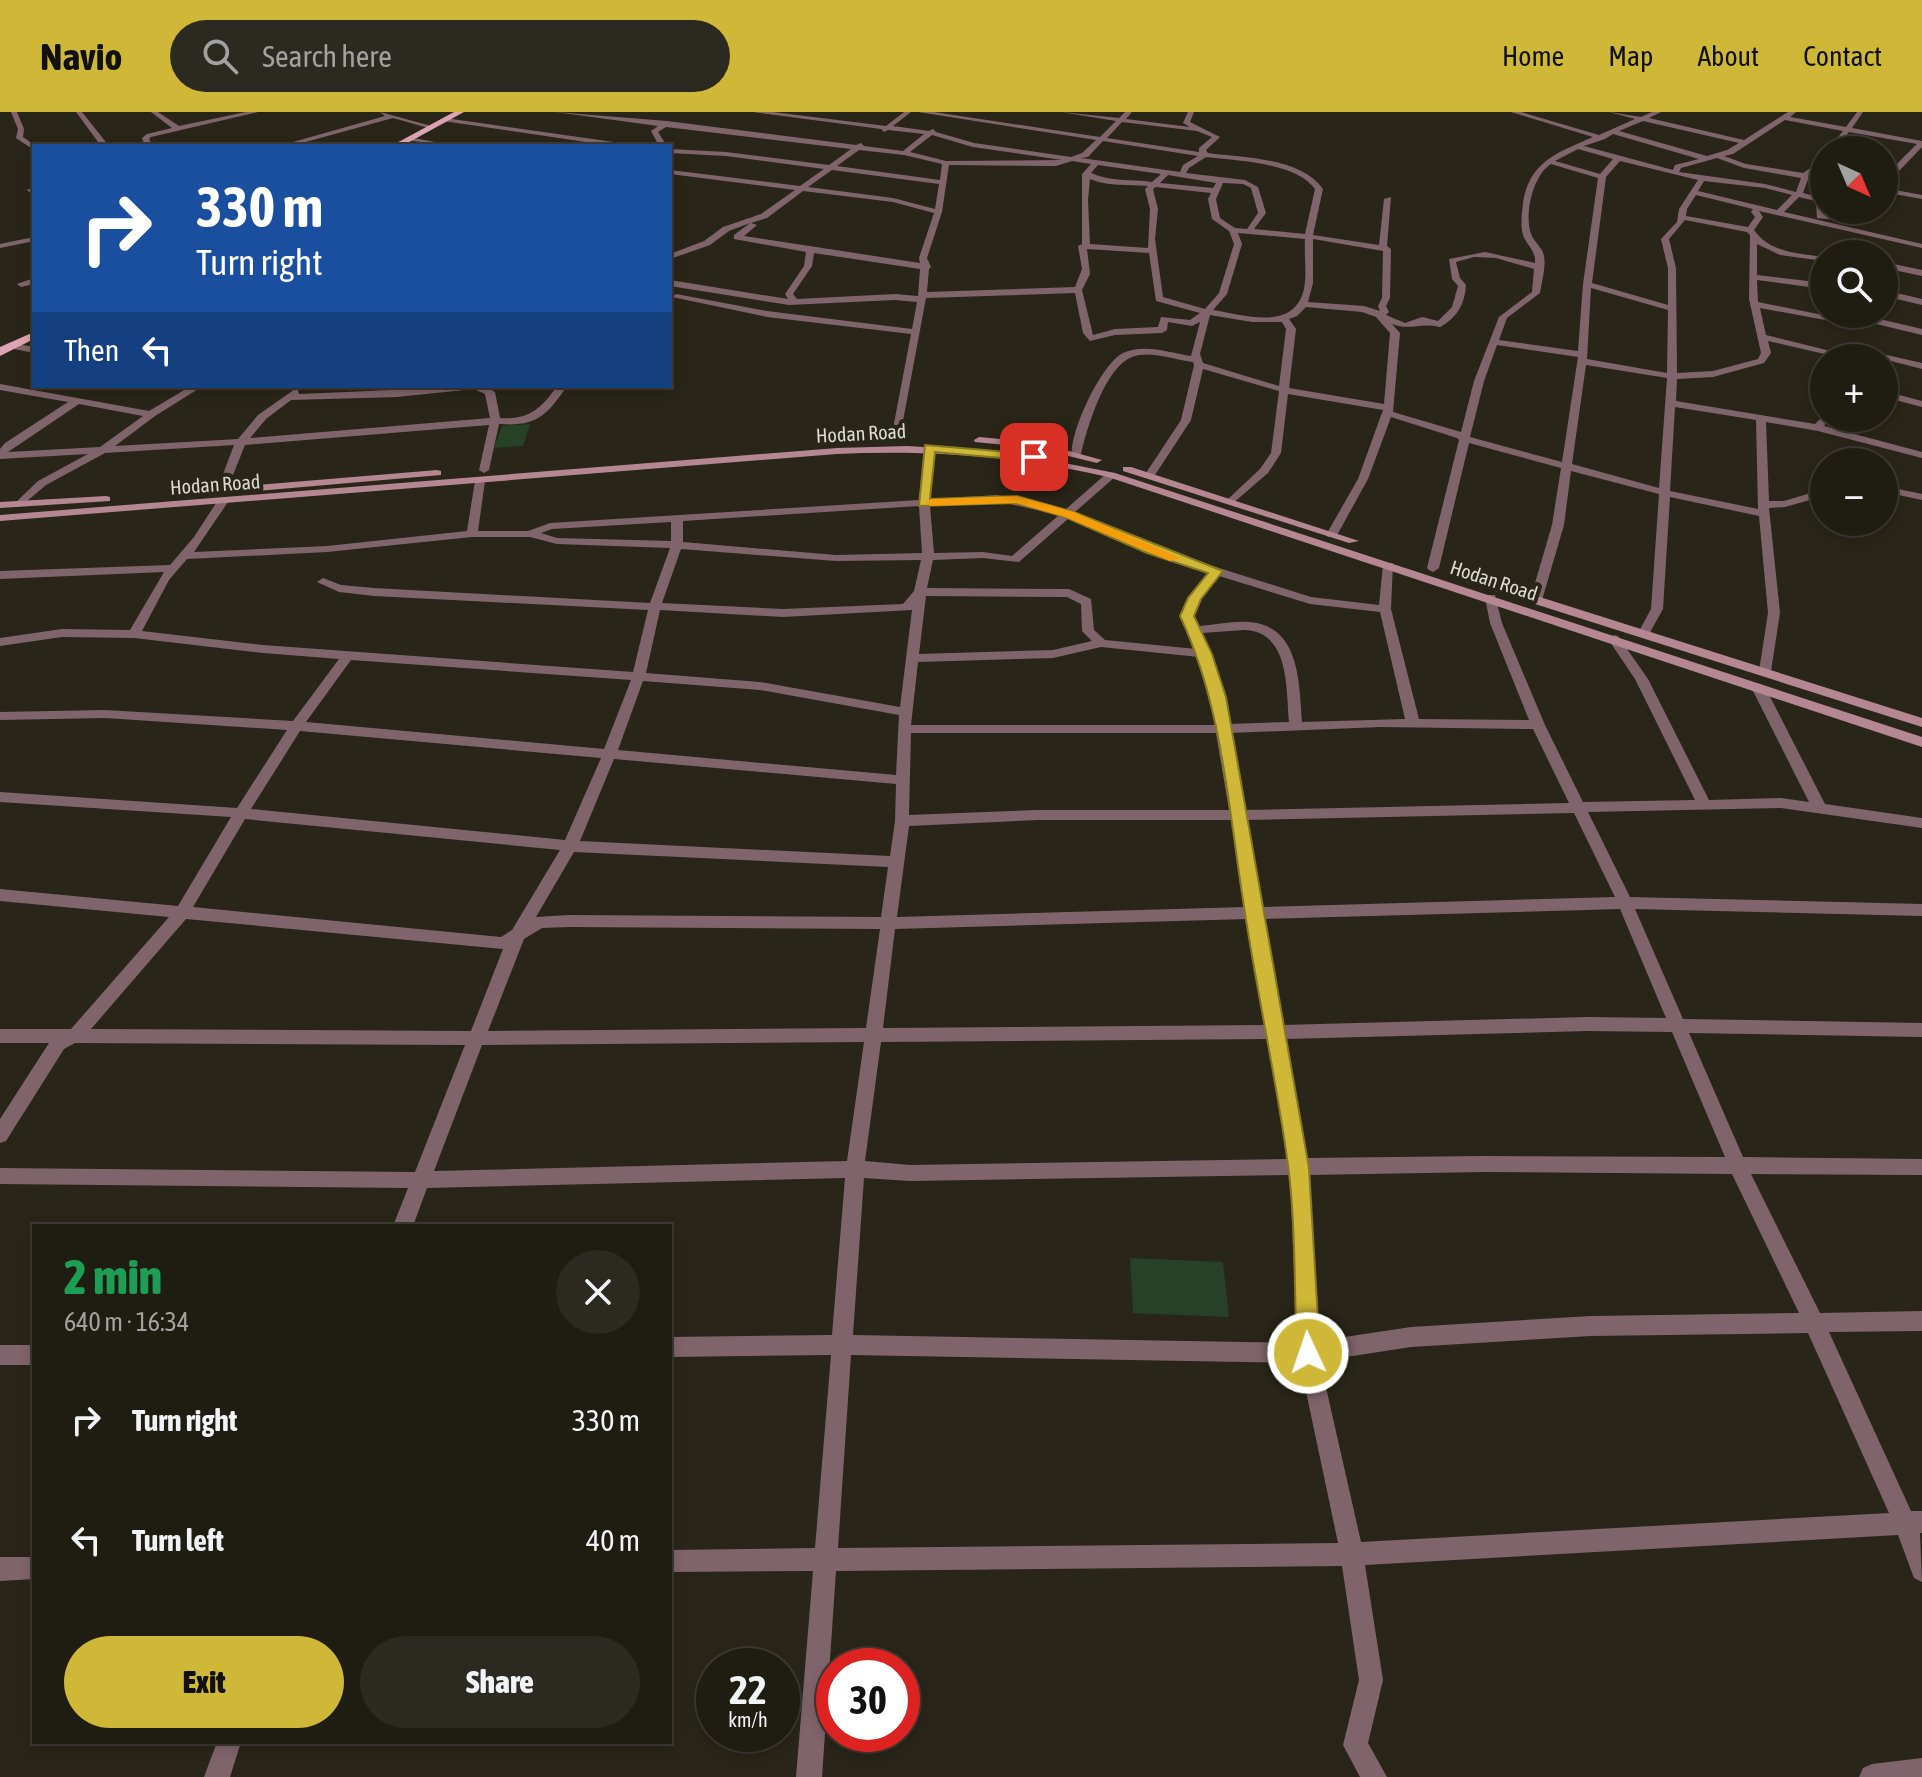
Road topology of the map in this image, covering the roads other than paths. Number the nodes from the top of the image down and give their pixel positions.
1 (17, 112) edge
2 (79, 112) edge
3 (154, 112) edge
4 (255, 112) edge
5 (382, 112) edge
6 (460, 112) edge
7 (558, 112) edge
8 (655, 112) edge
9 (756, 112) edge
10 (908, 112) edge
11 (921, 112) edge
12 (961, 112) edge
13 (1064, 112) edge
14 (1129, 112) edge
15 (1191, 112) edge
16 (1514, 112) edge
17 (1612, 112) edge
18 (1658, 112) edge
19 (1860, 112) edge
20 (233, 114) edge
21 (1790, 115) edge
22 (0, 116) edge
23 (392, 116) junction
24 (953, 117) junction
25 (1641, 119) junction
26 (445, 120) junction
27 (1120, 120) junction
28 (633, 123) junction
29 (667, 123) junction
30 (432, 127) junction
31 (889, 127) junction
32 (177, 128) junction
33 (620, 129) dead end
34 (1849, 129) junction
35 (1194, 130) junction
36 (1614, 132) junction
37 (931, 133) junction
38 (608, 136) dead end
39 (1843, 136) edge
40 (1603, 138) junction
41 (408, 139) junction
42 (1098, 139) junction
43 (1744, 142) junction
44 (1922, 143) edge
45 (104, 144) edge
46 (149, 144) edge
47 (290, 144) edge
48 (399, 144) edge
49 (435, 144) edge
50 (592, 144) edge
51 (662, 144) edge
52 (32, 147) edge
53 (858, 147) junction
54 (1579, 147) junction
55 (672, 151) edge
56 (904, 153) junction
57 (1205, 154) junction
58 (1720, 157) junction
59 (1074, 158) junction
60 (1618, 158) junction
61 (1705, 158) junction
62 (1548, 161) junction
63 (946, 163) junction
64 (1096, 163) junction
65 (831, 168) junction
66 (1898, 168) edge
67 (672, 172) edge
68 (1810, 172) edge
69 (1166, 173) junction
70 (1675, 173) junction
71 (1182, 175) junction
72 (1806, 175) junction
73 (1087, 176) junction
74 (1810, 176) edge
75 (1602, 177) junction
76 (1702, 179) junction
77 (1220, 181) junction
78 (941, 182) junction
79 (1152, 183) junction
80 (797, 189) junction
81 (1217, 191) junction
82 (1692, 192) junction
83 (1799, 193) junction
84 (1898, 193) edge
85 (1810, 197) edge
86 (1922, 197) edge
87 (1388, 199) dead end
88 (1757, 208) junction
89 (938, 212) junction
90 (1778, 213) junction
91 (767, 214) junction
92 (1685, 218) junction
93 (1853, 224) edge
94 (1233, 230) junction
95 (1851, 230) junction
96 (1249, 231) junction
97 (1752, 233) junction
98 (1308, 237) junction
99 (32, 239) edge
100 (1894, 240) edge
101 (1898, 241) edge
102 (0, 246) edge
103 (1082, 246) junction
104 (1383, 246) junction
105 (1922, 246) edge
106 (810, 250) junction
107 (1154, 251) junction
108 (672, 256) edge
109 (1810, 257) edge
110 (1898, 266) edge
111 (927, 267) junction
112 (1540, 268) junction
113 (1922, 273) edge
114 (1752, 277) junction
115 (32, 281) edge
116 (672, 283) edge
117 (21, 284) dead end
118 (1587, 284) junction
119 (1810, 284) edge
120 (1078, 290) junction
121 (924, 295) junction
122 (1898, 296) edge
123 (676, 297) dead end
124 (793, 300) junction
125 (1922, 302) edge
126 (1305, 304) junction
127 (1754, 304) junction
128 (1670, 308) junction
129 (1810, 311) edge
130 (1207, 312) junction
131 (1379, 315) junction
132 (1285, 320) junction
133 (1898, 326) edge
134 (915, 332) junction
135 (1922, 332) edge
136 (32, 336) edge
137 (1762, 337) junction
138 (1494, 342) junction
139 (12, 346) junction
140 (1810, 346) edge
141 (32, 350) edge
142 (0, 352) edge
143 (1582, 358) junction
144 (1898, 362) edge
145 (1197, 363) junction
146 (1922, 366) edge
147 (1672, 379) junction
148 (0, 387) edge
149 (195, 388) edge
150 (299, 388) edge
151 (455, 388) edge
152 (479, 388) edge
153 (561, 388) edge
154 (1284, 390) junction
155 (290, 397) junction
156 (1898, 398) edge
157 (77, 401) junction
158 (1671, 403) junction
159 (1922, 404) edge
160 (1388, 410) junction
161 (151, 414) junction
162 (1761, 418) junction
163 (495, 421) junction
164 (1810, 422) edge
165 (1850, 432) edge
166 (895, 437) junction
167 (1462, 437) junction
168 (241, 442) junction
169 (929, 448) junction
170 (103, 450) junction
171 (1076, 454) junction
172 (1922, 455) edge
173 (1566, 465) junction
174 (482, 475) junction
175 (1111, 475) junction
176 (1149, 476) junction
177 (1898, 492) edge
178 (1666, 493) junction
179 (222, 496) junction
180 (1810, 496) edge
181 (1922, 497) edge
182 (1232, 501) junction
183 (924, 503) junction
184 (20, 504) junction
185 (0, 505) edge
186 (1764, 509) junction
187 (1070, 514) junction
188 (0, 518) edge
189 (677, 519) junction
190 (472, 534) junction
191 (530, 534) junction
192 (1332, 535) junction
193 (677, 545) junction
194 (185, 556) junction
195 (928, 556) junction
196 (1389, 565) junction
197 (174, 568) junction
198 (1433, 568) junction
199 (1216, 571) junction
200 (0, 575) edge
201 (323, 582) dead end
202 (920, 592) junction
203 (1491, 598) junction
204 (1536, 600) junction
205 (655, 606) junction
206 (1385, 609) junction
207 (1194, 630) junction
208 (1644, 633) junction
209 (134, 634) junction
210 (1614, 639) junction
211 (0, 642) edge
212 (1101, 643) junction
213 (349, 654) junction
214 (1205, 654) junction
215 (914, 658) junction
216 (1765, 671) junction
217 (638, 678) junction
218 (1758, 687) junction
219 (906, 712) junction
220 (0, 716) edge
221 (1413, 722) junction
222 (1922, 723) edge
223 (1296, 725) junction
224 (1538, 725) junction
225 (296, 726) junction
226 (904, 729) junction
227 (1222, 729) junction
228 (1922, 742) edge
229 (610, 752) junction
230 (902, 780) junction
231 (0, 797) edge
232 (1705, 805) junction
233 (1576, 807) junction
234 (1820, 809) junction
235 (241, 813) junction
236 (1240, 815) junction
237 (902, 821) junction
238 (1922, 823) edge
239 (570, 846) junction
240 (895, 862) junction
241 (0, 895) edge
242 (1625, 903) junction
243 (1922, 910) edge
244 (182, 913) junction
245 (1254, 913) junction
246 (888, 923) junction
247 (517, 935) junction
248 (1676, 1025) junction
249 (1922, 1030) edge
250 (1277, 1032) junction
251 (871, 1033) junction
252 (76, 1035) junction
253 (0, 1036) edge
254 (478, 1038) junction
255 (0, 1135) edge
256 (1737, 1165) junction
257 (1922, 1167) edge
258 (1299, 1168) junction
259 (855, 1169) junction
260 (0, 1176) edge
261 (421, 1180) junction
262 (404, 1224) edge
263 (1922, 1321) edge
264 (1814, 1322) junction
265 (840, 1345) junction
266 (672, 1347) edge
267 (1308, 1353) junction
268 (0, 1355) edge
269 (32, 1355) edge
270 (1913, 1522) edge
271 (1352, 1554) junction
272 (828, 1559) junction
273 (672, 1561) edge
274 (32, 1568) edge
275 (0, 1569) edge
276 (1922, 1570) edge
277 (228, 1744) edge
278 (1922, 1771) edge
279 (217, 1777) edge
280 (809, 1777) edge
281 (1374, 1777) edge
282 (1872, 1777) edge

1 - 22 street
1 - 52 street
2 - 45 street
3 - 32 street
4 - 20 street
5 - 23 street
6 - 26 main road
7 - 28 street
8 - 28 street
9 - 31 street
10 - 31 street
11 - 24 street
12 - 24 street
13 - 27 street
14 - 27 street
15 - 35 street
16 - 40 street
17 - 25 street
18 - 25 street
19 - 34 street
20 - 32 street
21 - 34 street
21 - 43 street
23 - 30 street
23 - 47 street
24 - 37 street
24 - 42 street
25 - 36 street
25 - 43 street
26 - 30 main road
26 - 50 street
27 - 35 street
27 - 42 street
28 - 29 street
28 - 33 street
29 - 51 street
29 - 53 street
30 - 41 main road
31 - 37 street
31 - 53 street
32 - 46 street
34 - 39 street
34 - 44 street
35 - 57 street
36 - 40 street
36 - 61 street
37 - 56 street
37 - 59 street
38 - 50 street
40 - 54 street
41 - 48 main road
41 - 49 street
42 - 57 street
42 - 59 street
43 - 58 street
44 - 66 street
53 - 56 street
53 - 65 street
54 - 60 street
54 - 62 street
55 - 65 street
56 - 63 street
57 - 71 street
57 - 98 street
58 - 61 street
58 - 72 street
59 - 63 street
59 - 64 street
60 - 70 street
60 - 75 street
61 - 70 street
62 - 75 street
62 - 112 street
63 - 78 street
64 - 69 street
64 - 73 street
65 - 78 street
65 - 80 street
67 - 80 street
68 - 72 street
69 - 71 street
69 - 79 street
70 - 76 street
71 - 77 street
72 - 74 street
72 - 83 street
73 - 79 street
73 - 103 street
75 - 118 street
76 - 82 street
76 - 83 street
77 - 81 street
77 - 96 street
78 - 89 street
79 - 81 street
79 - 107 street
80 - 89 street
80 - 91 street
81 - 94 street
82 - 88 street
82 - 92 street
83 - 85 street
83 - 90 street
84 - 86 street
87 - 104 street
88 - 90 street
88 - 97 street
89 - 111 street
90 - 95 street
91 - 106 street
91 - 108 street
92 - 97 street
92 - 128 street
93 - 95 street
94 - 96 street
94 - 130 street
95 - 100 street
96 - 98 street
97 - 109 street
97 - 114 street
98 - 104 street
98 - 126 street
99 - 102 street
101 - 105 street
103 - 107 street
103 - 120 street
104 - 131 street
106 - 111 street
106 - 124 street
107 - 130 street
110 - 113 street
111 - 121 street
112 - 131 street
112 - 138 street
114 - 119 street
114 - 127 street
115 - 117 street
116 - 124 street
118 - 128 street
118 - 143 street
120 - 121 street
120 - 130 street
121 - 124 street
121 - 134 street
122 - 125 street
123 - 134 street
126 - 131 street
126 - 132 street
127 - 129 street
127 - 137 street
128 - 147 street
130 - 132 street
130 - 145 street
131 - 160 street
132 - 154 street
133 - 135 street
134 - 166 street
136 - 139 main road
137 - 140 street
137 - 147 street
138 - 143 street
138 - 167 street
139 - 141 street
139 - 142 main road
143 - 147 street
143 - 173 street
144 - 146 street
145 - 154 street
145 - 171 street
145 - 176 street
147 - 158 street
148 - 157 street
149 - 161 street
150 - 155 street
151 - 155 street
152 - 163 street
153 - 163 street
154 - 160 street
154 - 182 street
155 - 168 street
156 - 159 street
157 - 161 street
157 - 170 street
158 - 162 street
158 - 178 street
160 - 167 street
160 - 192 street
161 - 170 street
162 - 164 street
162 - 186 street
163 - 168 street
163 - 174 street
165 - 172 street
166 - 171 main road, Hodan Road
166 - 174 main road, Hodan Road
167 - 173 street
167 - 198 street
168 - 170 street
168 - 179 street
169 - 174 main road, Hodan Road
169 - 175 main road, Hodan Road
169 - 183 street
170 - 184 street
171 - 176 main road, Hodan Road
173 - 178 street
173 - 204 street
174 - 179 main road, Hodan Road
174 - 190 street
175 - 187 street
175 - 196 main road, Hodan Road
176 - 182 main road, Hodan Road
177 - 181 street
178 - 186 street
178 - 208 street
179 - 184 main road, Hodan Road
179 - 188 main road, Hodan Road
179 - 194 street
180 - 186 street
182 - 192 main road, Hodan Road
183 - 187 street
183 - 189 street
183 - 195 street
184 - 185 main road, Hodan Road
186 - 216 street
187 - 195 street
187 - 199 street
189 - 191 street
189 - 193 street
190 - 191 street
190 - 194 street
191 - 193 street
192 - 198 main road, Hodan Road
193 - 195 street
193 - 205 street
194 - 197 street
195 - 202 street
196 - 203 main road, Hodan Road
196 - 206 street
197 - 200 street
197 - 209 street
198 - 204 main road, Hodan Road
199 - 206 street
199 - 207 street
201 - 205 street
202 - 205 street
202 - 212 street
202 - 215 street
203 - 210 main road, Hodan Road
203 - 224 street
204 - 208 main road, Hodan Road
205 - 217 street
206 - 221 street
207 - 214 street
207 - 223 street
208 - 216 main road, Hodan Road
209 - 211 street
209 - 213 street
210 - 218 main road, Hodan Road
210 - 232 street
212 - 214 street
212 - 215 street
213 - 217 street
213 - 225 street
214 - 227 street
215 - 219 street
216 - 222 main road, Hodan Road
217 - 219 street
217 - 229 street
218 - 228 main road, Hodan Road
218 - 234 street
219 - 226 street
220 - 225 street
221 - 223 street
221 - 224 street
223 - 227 street
224 - 233 street
225 - 229 street
225 - 235 street
226 - 227 street
226 - 230 street
227 - 236 street
229 - 230 street
229 - 239 street
230 - 237 street
231 - 235 street
232 - 233 street
232 - 234 street
233 - 236 street
233 - 242 street
234 - 238 street
235 - 239 street
235 - 244 street
236 - 237 street
236 - 245 street
237 - 240 street
239 - 240 street
239 - 247 street
240 - 246 street
241 - 244 street
242 - 243 street
242 - 245 street
242 - 248 street
244 - 247 street
244 - 252 street
245 - 246 street
245 - 250 street
246 - 247 street
246 - 251 street
247 - 254 street
248 - 249 street
248 - 250 street
248 - 256 street
250 - 251 street
250 - 258 street
251 - 254 street
251 - 259 street
252 - 253 street
252 - 254 street
252 - 255 street
254 - 261 street
256 - 257 street
256 - 258 street
256 - 264 street
258 - 259 street
258 - 267 street
259 - 261 street
259 - 265 street
260 - 261 street
261 - 262 street
263 - 264 street
264 - 267 street
264 - 270 street
265 - 266 street
265 - 267 street
265 - 272 street
267 - 271 street
268 - 269 street
270 - 271 street
270 - 276 street
271 - 272 street
271 - 281 street
272 - 273 street
272 - 280 street
274 - 275 street
277 - 279 street
278 - 282 street

